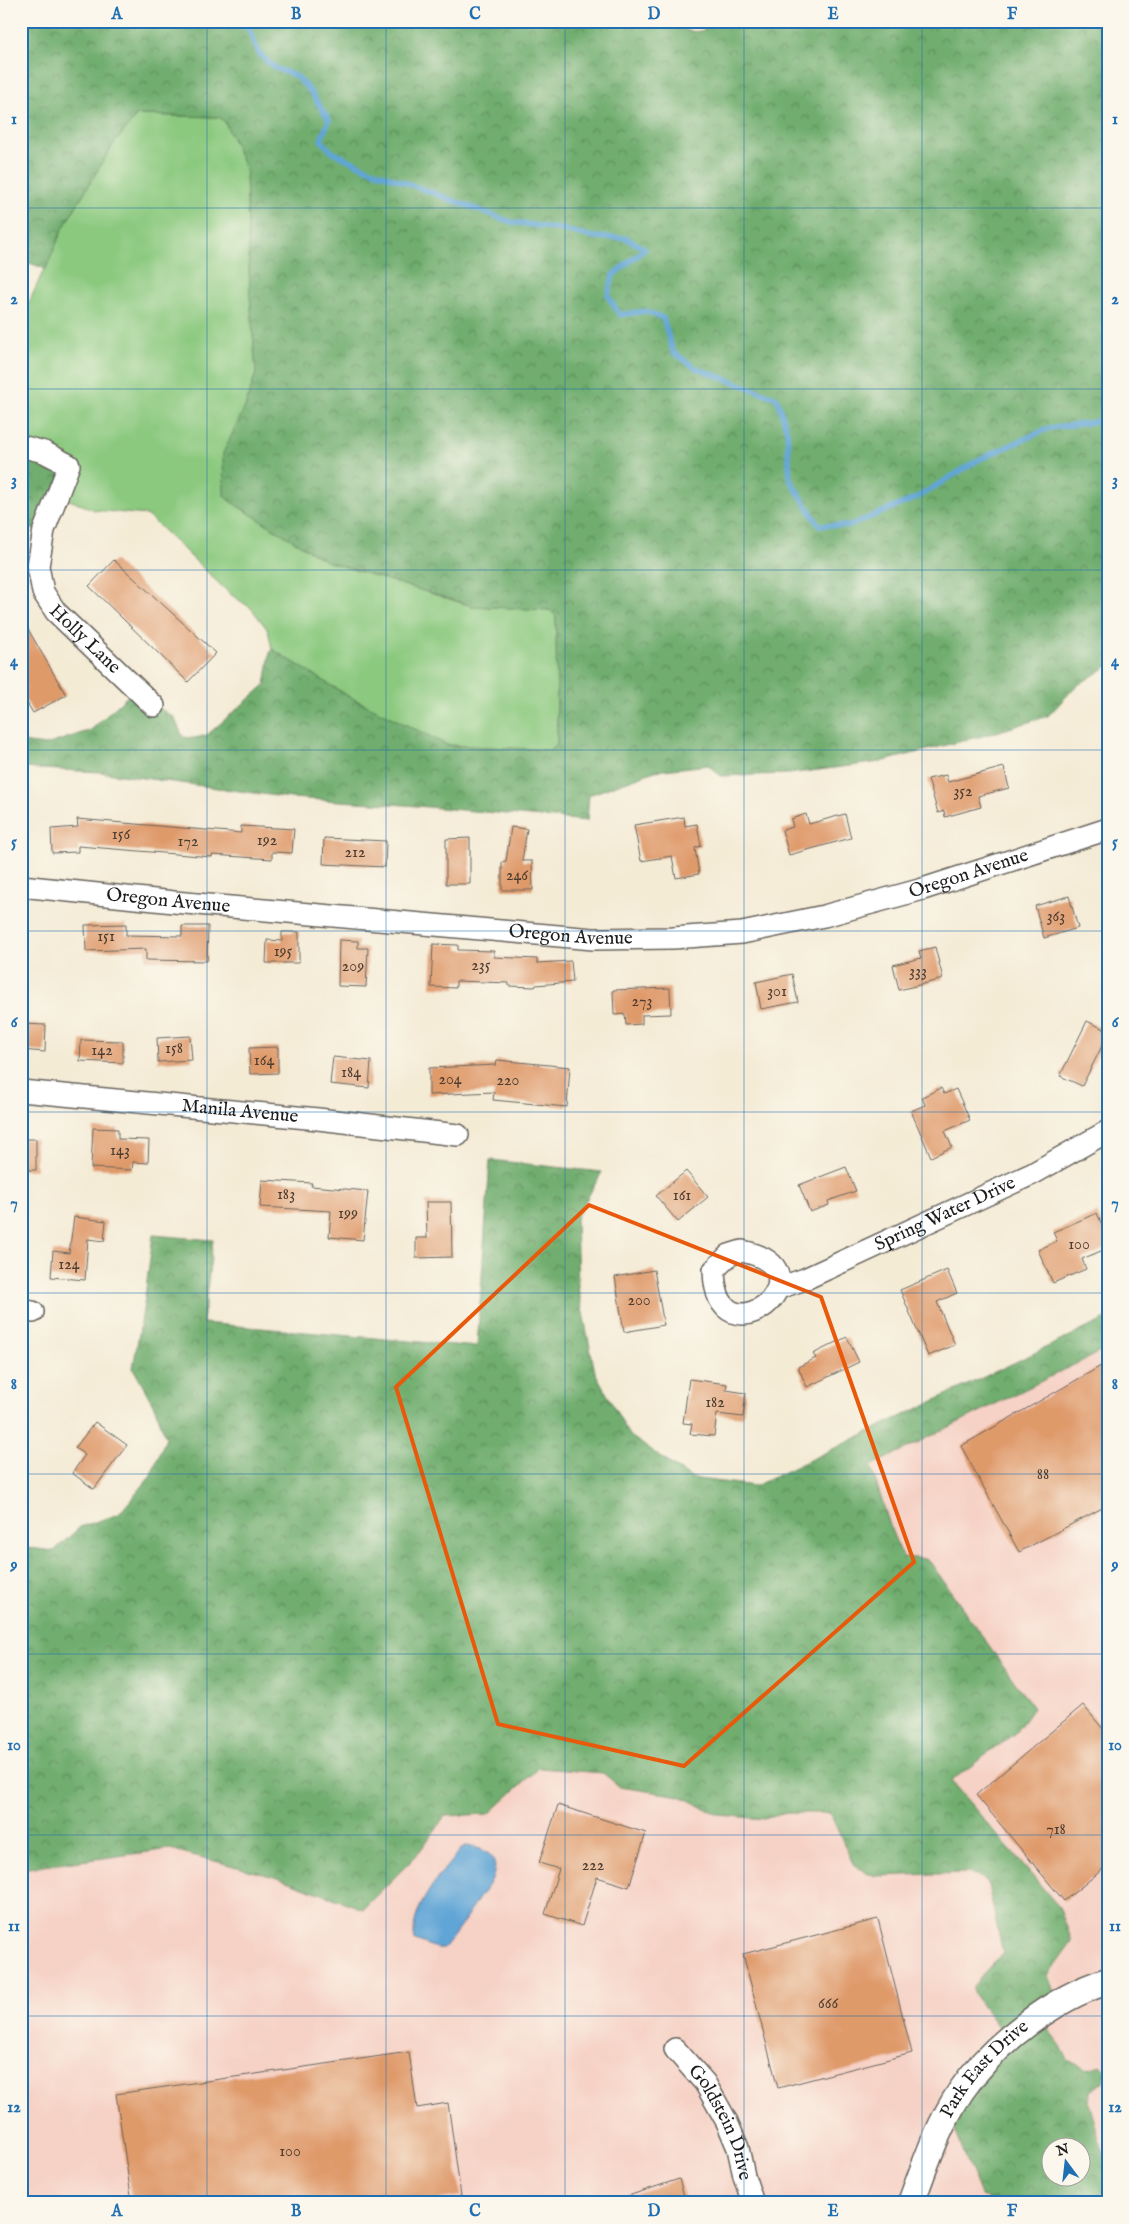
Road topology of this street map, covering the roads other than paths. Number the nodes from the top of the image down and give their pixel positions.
1 (21, 446) edge
2 (154, 706) dead end
3 (1108, 829) edge
4 (21, 886) edge
5 (21, 1091) edge
6 (1108, 1131) edge
7 (458, 1136) dead end
8 (779, 1288) dead end
9 (1108, 1981) edge
10 (675, 2049) dead end
11 (753, 2203) edge
12 (911, 2203) edge

1 - 2 street, Holly Lane
3 - 4 street, Oregon Avenue
5 - 7 street, Manila Avenue
6 - 8 street, Spring Water Drive
9 - 12 street, Park East Drive
10 - 11 street, Goldstein Drive

